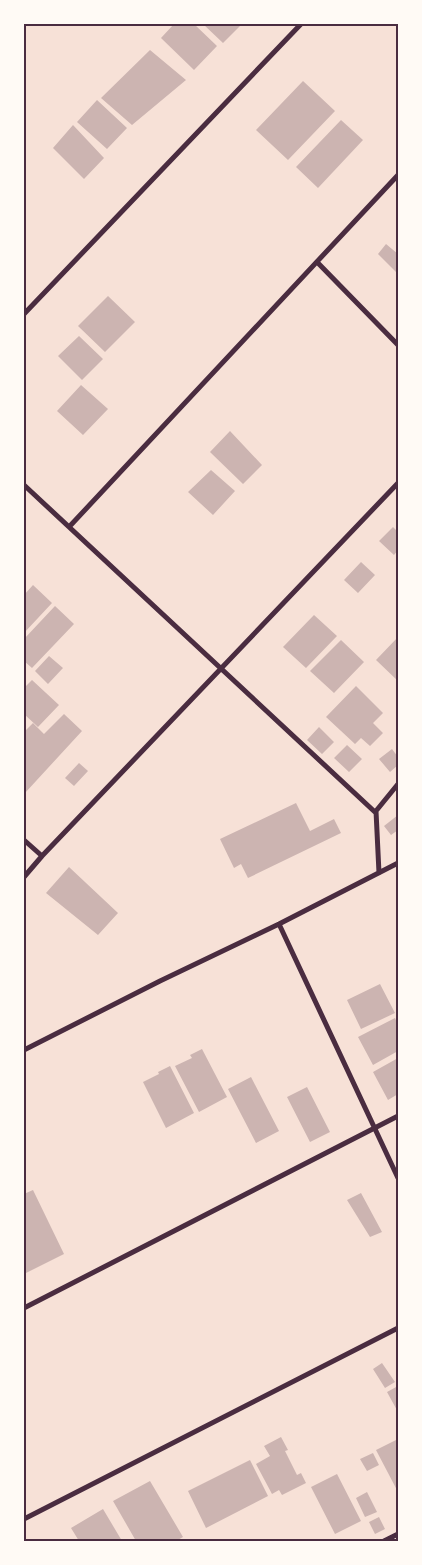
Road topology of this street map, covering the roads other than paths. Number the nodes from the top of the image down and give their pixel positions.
1 (301, 24) edge
2 (398, 175) edge
3 (317, 262) junction
4 (24, 314) edge
5 (398, 345) edge
6 (398, 484) edge
7 (24, 485) edge
8 (69, 527) junction
9 (221, 670) junction
10 (398, 784) edge
11 (376, 814) junction
12 (24, 840) edge
13 (42, 856) junction
14 (398, 863) edge
15 (379, 873) junction
16 (24, 877) edge
17 (279, 924) junction
18 (24, 1050) edge
19 (398, 1116) edge
20 (375, 1128) junction
21 (398, 1178) edge
22 (24, 1308) edge
23 (398, 1328) edge
24 (24, 1519) edge
25 (398, 1534) edge
26 (384, 1541) edge

1 - 4 street
2 - 3 street
3 - 5 street
3 - 8 street
6 - 9 street
7 - 8 street
8 - 9 street
9 - 11 street
9 - 13 street
10 - 11 street
11 - 15 street
12 - 13 street
13 - 16 street
14 - 15 street
15 - 17 street
17 - 18 street
17 - 20 street
19 - 20 street
20 - 21 street
20 - 22 street
23 - 24 street
25 - 26 street

